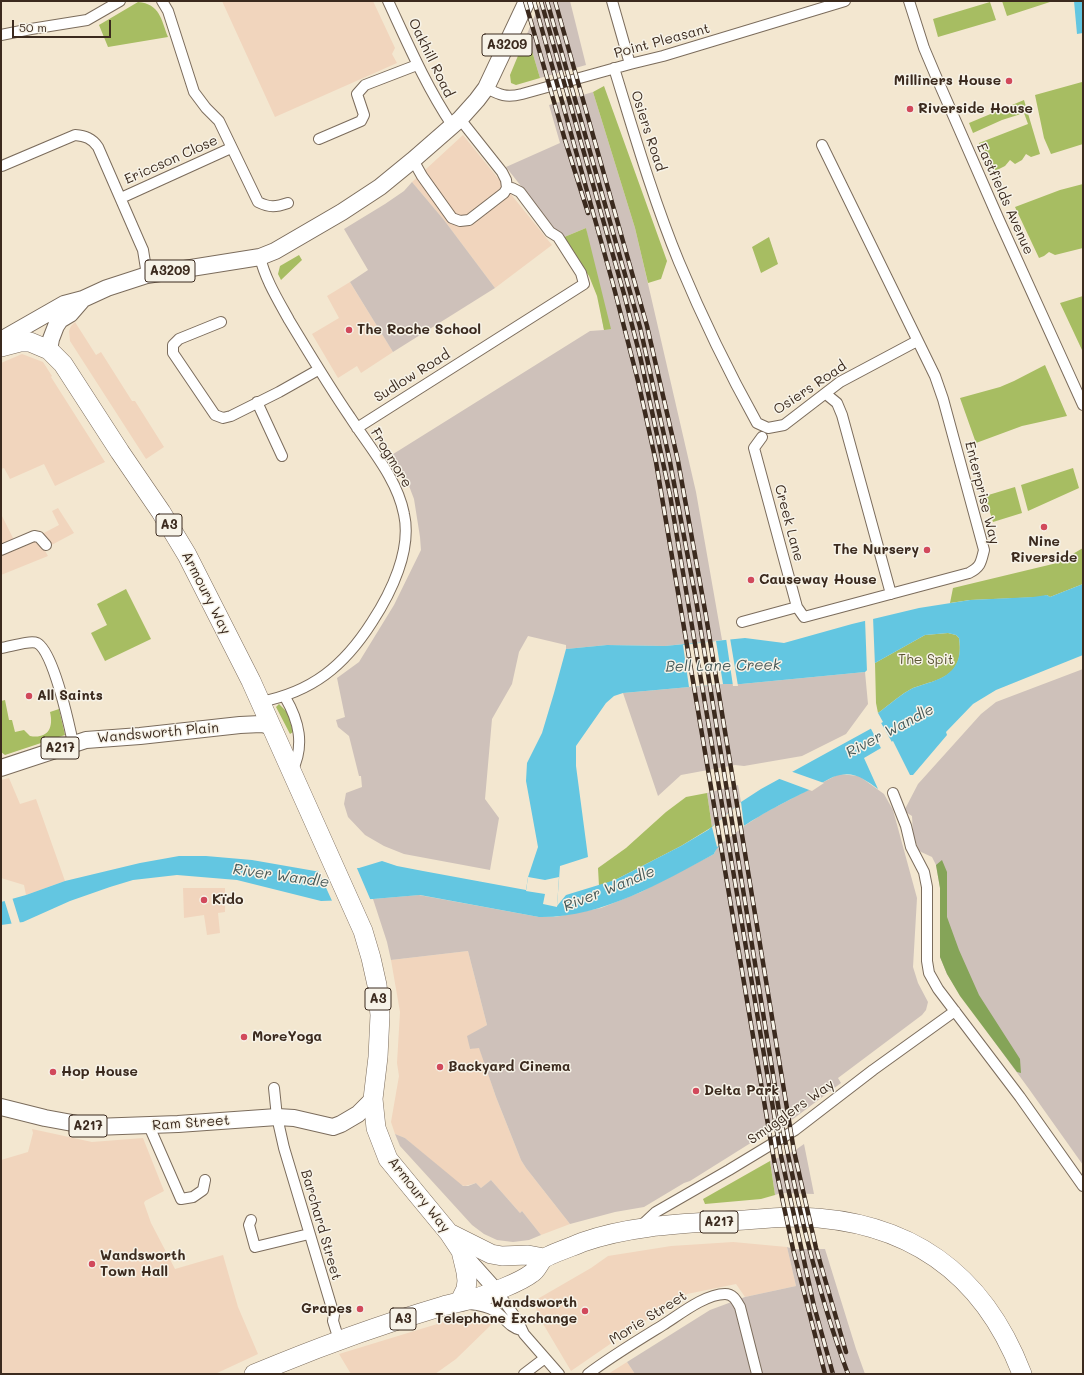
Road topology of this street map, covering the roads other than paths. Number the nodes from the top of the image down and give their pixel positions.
1 (120, 1) edge
2 (162, 1) edge
3 (388, 1) edge
4 (527, 1) edge
5 (612, 1) edge
6 (845, 1) edge
7 (909, 1) edge
8 (1, 35) edge
9 (630, 64) junction
10 (417, 66) junction
11 (614, 68) junction
12 (486, 88) junction
13 (456, 122) junction
14 (319, 139) dead end
15 (822, 144) dead end
16 (231, 148) junction
17 (413, 160) junction
18 (2, 166) dead end
19 (507, 188) junction
20 (121, 198) junction
21 (288, 203) dead end
22 (260, 257) junction
23 (147, 275) junction
24 (83, 299) junction
25 (221, 322) dead end
26 (1, 340) edge
27 (917, 341) junction
28 (1, 347) edge
29 (49, 350) junction
30 (318, 370) junction
31 (826, 394) junction
32 (257, 402) junction
33 (1083, 405) edge
34 (357, 428) junction
35 (762, 437) dead end
36 (282, 456) dead end
37 (46, 545) dead end
38 (1, 550) edge
39 (891, 594) junction
40 (797, 607) junction
41 (804, 617) joint
42 (742, 622) dead end
43 (1, 648) edge
44 (285, 697) junction
45 (260, 702) junction
46 (271, 726) junction
47 (74, 743) junction
48 (1, 768) edge
49 (292, 771) junction
50 (893, 793) dead end
51 (955, 1011) junction
52 (274, 1088) dead end
53 (373, 1100) junction
54 (1, 1107) edge
55 (277, 1117) junction
56 (149, 1126) junction
57 (205, 1180) dead end
58 (1083, 1186) edge
59 (251, 1220) dead end
60 (639, 1228) junction
61 (449, 1233) junction
62 (309, 1234) junction
63 (461, 1251) junction
64 (544, 1258) junction
65 (496, 1290) junction
66 (460, 1301) junction
67 (521, 1330) junction
68 (339, 1340) junction
69 (545, 1358) junction
70 (254, 1374) edge
71 (524, 1374) edge
72 (559, 1374) edge
73 (588, 1374) edge
74 (757, 1374) edge
75 (1022, 1374) edge

1 - 8 street
2 - 16 street, Ericcson Close
3 - 10 street, Oakhill Road
4 - 12 main road, A3209
5 - 9 street
6 - 9 street, Point Pleasant
7 - 33 street, Eastfields Avenue
9 - 11 street, Point Pleasant
10 - 13 street, Oakhill Road
10 - 14 street
11 - 12 street, Point Pleasant
11 - 31 street, Osiers Road
12 - 13 main road, A3209
13 - 17 main road, A3209
13 - 19 street, Oakhill Road
15 - 27 street
16 - 20 street, Ericcson Close
16 - 21 street, Ericcson Close
17 - 19 street
17 - 22 main road, A3209
18 - 20 street
19 - 34 street, Sudlow Road
20 - 23 street
22 - 23 main road, A3209
22 - 30 street, Frogmore
23 - 24 main road, A3209
24 - 26 main road, A3209
24 - 29 main road, A3209
25 - 32 street
27 - 31 street, Osiers Road
27 - 39 street, Enterprise Way
28 - 29 highway, Armoury Way / A3
29 - 45 highway, Armoury Way / A3
30 - 32 street
30 - 34 street, Frogmore
31 - 39 street
32 - 36 street
34 - 44 street, Frogmore
35 - 40 street, Creek Lane
37 - 38 street
39 - 41 street, Enterprise Way
40 - 41 street, Creek Lane
40 - 42 street
43 - 47 street
44 - 45 street, Frogmore
44 - 49 street
45 - 46 highway, Armoury Way / A3
46 - 47 main road, Wandsworth Plain / A217
46 - 49 highway, Armoury Way / A3
47 - 48 main road, Wandsworth Plain / A217
49 - 53 highway, Armoury Way / A3
50 - 51 street
51 - 58 street
51 - 60 street, Smugglers Way
52 - 55 street, Barchard Street
53 - 55 main road, Ram Street / A217
53 - 61 highway, Armoury Way / A3
54 - 56 main road, Ram Street / A217
55 - 56 main road, Ram Street / A217
55 - 62 street, Barchard Street
56 - 57 street
59 - 62 street
60 - 64 highway, A217
60 - 75 highway, A217
61 - 63 highway, Armoury Way / A3
61 - 64 highway, A217
62 - 68 street, Barchard Street
63 - 65 street, Armoury Way
63 - 66 highway, Armoury Way / A3
64 - 65 highway, A217
65 - 66 highway, A217
65 - 67 street
66 - 67 street
66 - 68 highway, A3
67 - 69 street
68 - 70 highway, A3
69 - 71 street
69 - 72 street
73 - 74 street, Morie Street

